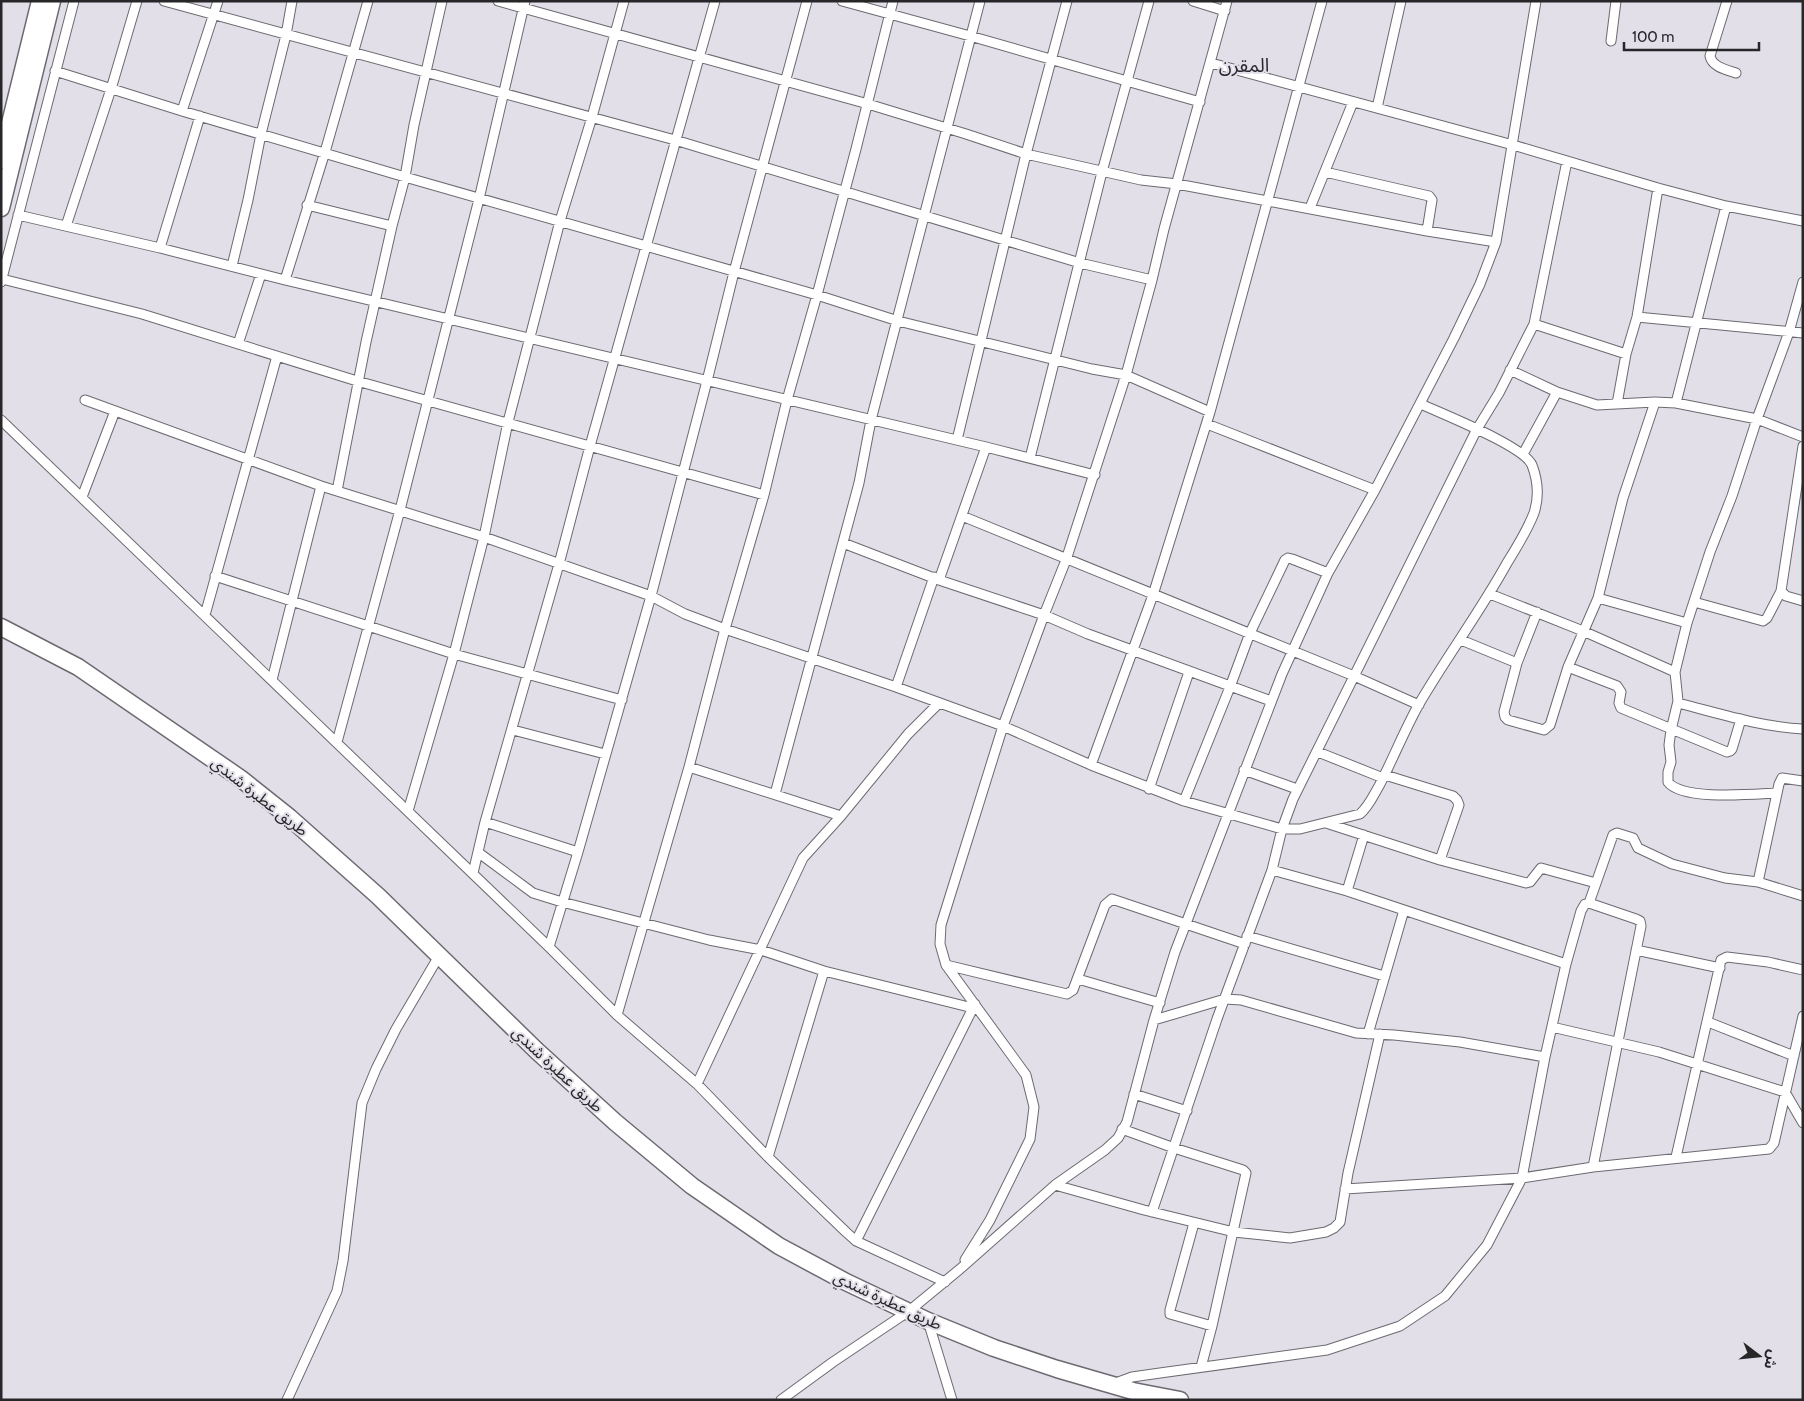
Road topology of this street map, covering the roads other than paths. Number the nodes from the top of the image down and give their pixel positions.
1 (40, 1) edge
2 (52, 1) edge
3 (74, 1) edge
4 (137, 1) edge
5 (164, 1) edge
6 (218, 1) edge
7 (292, 1) edge
8 (368, 1) edge
9 (442, 1) edge
10 (498, 1) edge
11 (624, 1) edge
12 (715, 1) edge
13 (807, 1) edge
14 (842, 1) edge
15 (893, 1) edge
16 (980, 1) edge
17 (1067, 1) edge
18 (1149, 1) edge
19 (1193, 1) edge
20 (1322, 1) edge
21 (1401, 1) edge
22 (1536, 1) edge
23 (1616, 1) edge
24 (1727, 1) edge
25 (524, 5) edge
26 (1226, 6) edge
27 (890, 14) junction
28 (214, 15) junction
29 (616, 34) junction
30 (286, 35) junction
31 (970, 36) junction
32 (1611, 41) dead end
33 (354, 54) junction
34 (700, 56) junction
35 (1052, 59) junction
36 (1211, 63) junction
37 (56, 72) junction
38 (426, 72) junction
39 (1736, 73) dead end
40 (1127, 80) junction
41 (786, 82) junction
42 (1298, 87) junction
43 (111, 89) junction
44 (504, 94) junction
45 (1200, 102) junction
46 (1353, 102) junction
47 (868, 104) junction
48 (1377, 108) junction
49 (182, 111) junction
50 (200, 116) junction
51 (592, 117) junction
52 (946, 128) junction
53 (260, 134) junction
54 (675, 140) junction
55 (1513, 145) junction
56 (324, 152) junction
57 (1026, 154) junction
58 (1, 160) edge
59 (1568, 160) junction
60 (763, 167) junction
61 (1102, 172) junction
62 (1325, 172) junction
63 (405, 177) junction
64 (1177, 184) junction
65 (1658, 188) junction
66 (844, 192) junction
67 (478, 199) junction
68 (1268, 200) junction
69 (307, 205) junction
70 (1726, 206) junction
71 (1, 208) edge
72 (1310, 208) junction
73 (18, 215) junction
74 (925, 216) junction
75 (560, 221) junction
76 (1803, 221) edge
77 (66, 226) junction
78 (392, 226) junction
79 (1427, 231) junction
80 (1006, 240) junction
81 (1496, 242) junction
82 (646, 246) junction
83 (160, 248) junction
84 (1080, 263) junction
85 (232, 266) junction
86 (734, 272) junction
87 (261, 274) junction
88 (2, 280) edge
89 (285, 280) junction
90 (1152, 280) junction
91 (1803, 282) edge
92 (817, 296) junction
93 (376, 302) junction
94 (1637, 317) junction
95 (448, 318) junction
96 (898, 321) junction
97 (1696, 322) junction
98 (1534, 324) junction
99 (1789, 332) junction
100 (1803, 333) edge
101 (530, 338) junction
102 (980, 342) junction
103 (238, 344) junction
104 (1626, 354) junction
105 (277, 356) junction
106 (614, 358) junction
107 (1054, 360) junction
108 (1510, 370) junction
109 (1126, 375) junction
110 (358, 381) junction
111 (708, 381) junction
112 (1557, 392) junction
113 (85, 400) dead end
114 (426, 400) junction
115 (787, 400) junction
116 (1654, 402) junction
117 (1676, 403) junction
118 (1421, 404) junction
119 (1617, 404) junction
120 (115, 411) junction
121 (1210, 412) junction
122 (1756, 419) junction
123 (1, 420) edge
124 (871, 420) junction
125 (508, 422) junction
126 (1207, 424) junction
127 (1477, 429) junction
128 (1803, 437) edge
129 (957, 440) junction
130 (590, 446) junction
131 (1803, 446) edge
132 (986, 447) junction
133 (1523, 454) junction
134 (1030, 458) junction
135 (249, 460) junction
136 (683, 473) junction
137 (1095, 475) junction
138 (321, 486) junction
139 (1375, 490) junction
140 (336, 491) junction
141 (764, 496) junction
142 (82, 497) junction
143 (400, 510) junction
144 (962, 516) junction
145 (484, 537) junction
146 (843, 543) junction
147 (1066, 560) junction
148 (559, 564) junction
149 (1328, 573) junction
150 (215, 576) junction
151 (936, 578) junction
152 (1781, 591) junction
153 (1490, 594) junction
154 (1152, 595) junction
155 (651, 596) junction
156 (1598, 598) junction
157 (1803, 601) edge
158 (293, 602) junction
159 (1694, 602) junction
160 (1537, 612) junction
161 (205, 615) junction
162 (1044, 615) junction
163 (1687, 623) junction
164 (369, 625) junction
165 (2, 627) edge
166 (725, 628) junction
167 (1583, 631) junction
168 (1250, 633) junction
169 (1460, 640) junction
170 (1133, 650) junction
171 (1293, 651) junction
172 (454, 654) junction
173 (812, 658) junction
174 (1517, 663) junction
175 (1568, 667) junction
176 (1189, 672) junction
177 (1675, 672) junction
178 (528, 673) junction
179 (1354, 676) junction
180 (272, 680) junction
181 (896, 687) junction
182 (1230, 687) junction
183 (622, 700) junction
184 (1271, 701) junction
185 (940, 703) junction
186 (1678, 703) junction
187 (1419, 705) junction
188 (1741, 719) junction
189 (1003, 726) junction
190 (1803, 729) edge
191 (513, 730) junction
192 (1670, 730) junction
193 (336, 742) junction
194 (1318, 752) junction
195 (605, 754) junction
196 (1091, 765) junction
197 (689, 767) junction
198 (1244, 770) junction
199 (1384, 777) junction
200 (1803, 781) edge
201 (1149, 788) junction
202 (1297, 789) junction
203 (1777, 793) junction
204 (775, 794) junction
205 (1184, 801) junction
206 (408, 811) junction
207 (1227, 814) junction
208 (841, 816) junction
209 (485, 822) junction
210 (1325, 823) junction
211 (1282, 829) junction
212 (1364, 835) junction
213 (578, 852) junction
214 (478, 853) junction
215 (1440, 860) junction
216 (1272, 870) junction
217 (473, 873) junction
218 (1758, 882) junction
219 (1596, 883) junction
220 (1347, 891) junction
221 (1803, 896) edge
222 (562, 902) junction
223 (1589, 904) junction
224 (1404, 910) junction
225 (645, 922) junction
226 (1186, 923) junction
227 (1246, 940) junction
228 (549, 946) junction
229 (761, 950) junction
230 (1636, 950) junction
231 (439, 956) junction
232 (1566, 964) junction
233 (946, 965) junction
234 (1720, 968) junction
235 (1803, 970) edge
236 (824, 971) junction
237 (1384, 976) junction
238 (1078, 979) junction
239 (1225, 999) junction
240 (1160, 1003) junction
241 (974, 1005) junction
242 (617, 1016) junction
243 (1803, 1016) edge
244 (1154, 1020) junction
245 (1708, 1022) junction
246 (1552, 1027) junction
247 (1368, 1034) junction
248 (1380, 1034) junction
249 (1618, 1041) junction
250 (1794, 1056) junction
251 (1545, 1058) junction
252 (1697, 1063) junction
253 (697, 1084) junction
254 (1785, 1092) junction
255 (1134, 1094) junction
256 (1186, 1111) junction
257 (1803, 1124) edge
258 (1122, 1130) junction
259 (1174, 1148) junction
260 (768, 1157) junction
261 (1676, 1158) junction
262 (1593, 1167) junction
263 (1522, 1178) junction
264 (1055, 1185) junction
265 (1345, 1189) junction
266 (1152, 1212) junction
267 (1194, 1223) junction
268 (1234, 1232) junction
269 (856, 1241) junction
270 (960, 1269) junction
271 (945, 1282) junction
272 (909, 1311) junction
273 (928, 1320) junction
274 (1212, 1326) junction
275 (1200, 1367) junction
276 (1112, 1384) junction
277 (287, 1400) edge
278 (781, 1400) edge
279 (952, 1400) edge
280 (1180, 1400) edge

1 - 58 highway
2 - 71 highway
3 - 37 street
4 - 43 street
5 - 28 street
6 - 28 street
7 - 30 street
8 - 33 street
9 - 38 street
10 - 25 street
11 - 29 street
12 - 34 street
13 - 41 street
14 - 27 street
15 - 27 street
16 - 31 street
17 - 35 street
18 - 40 street
19 - 26 street
20 - 42 street
21 - 48 street
22 - 55 street
23 - 32 street
24 - 39 street
25 - 29 street
25 - 44 street
26 - 36 street
27 - 31 street
27 - 47 street
28 - 30 street
28 - 49 street
29 - 34 street
29 - 51 street
30 - 33 street
30 - 53 street
31 - 35 street
31 - 52 street
33 - 38 street
33 - 56 street
34 - 41 street
34 - 54 street
35 - 40 street
35 - 57 street
36 - 42 street
36 - 45 street
37 - 43 street
37 - 73 street
38 - 44 street
38 - 63 street
40 - 45 street
40 - 61 street
41 - 47 street
41 - 60 street
42 - 46 street
42 - 68 street
43 - 49 street
43 - 77 street
44 - 51 street
44 - 67 street
45 - 64 street
46 - 48 street
46 - 62 street
47 - 52 street
47 - 66 street
48 - 55 street
49 - 50 street
50 - 53 street
50 - 83 street
51 - 54 street
51 - 75 street
52 - 57 street
52 - 74 street
53 - 56 street
53 - 85 street
54 - 60 street
54 - 82 street
55 - 59 street
55 - 81 street
56 - 63 street
56 - 69 street
57 - 61 street
57 - 80 street
59 - 65 street
59 - 98 street
60 - 66 street
60 - 86 street
61 - 64 street
61 - 84 street
62 - 72 street
62 - 79 street
63 - 67 street
63 - 78 street
64 - 68 street
64 - 90 street
65 - 70 street
65 - 94 street
66 - 74 street
66 - 92 street
67 - 75 street
67 - 95 street
68 - 72 street
68 - 121 street
69 - 78 street
69 - 89 street
70 - 76 street
70 - 97 street
72 - 79 street
73 - 77 street
73 - 88 street
74 - 80 street
74 - 96 street
75 - 82 street
75 - 101 street
77 - 83 street
78 - 93 street
79 - 81 street
80 - 84 street
80 - 102 street
81 - 118 street
82 - 86 street
82 - 106 street
83 - 85 street
84 - 90 street
84 - 107 street
85 - 87 street
86 - 92 street
86 - 111 street
87 - 89 street
87 - 103 street
88 - 103 street
89 - 93 street
90 - 109 street
91 - 99 street
92 - 96 street
92 - 115 street
93 - 95 street
93 - 110 street
94 - 97 street
94 - 104 street
95 - 101 street
95 - 114 street
96 - 102 street
96 - 124 street
97 - 99 street
97 - 117 street
98 - 104 street
98 - 108 street
99 - 100 street
99 - 122 street
101 - 106 street
101 - 125 street
102 - 107 street
102 - 129 street
103 - 105 street
104 - 119 street
105 - 110 street
105 - 135 street
106 - 111 street
106 - 130 street
107 - 109 street
107 - 134 street
108 - 112 street
108 - 127 street
109 - 121 street
109 - 137 street
110 - 114 street
110 - 140 street
111 - 115 street
111 - 136 street
112 - 119 street
112 - 133 street
113 - 120 street
114 - 125 street
114 - 143 street
115 - 124 street
115 - 141 street
116 - 117 street
116 - 119 street
116 - 156 street
117 - 122 street
118 - 127 street
118 - 139 street
120 - 135 street
120 - 142 street
121 - 126 street
122 - 128 street
122 - 159 street
123 - 142 street
124 - 129 street
124 - 146 street
125 - 130 street
125 - 145 street
126 - 139 street
126 - 154 street
127 - 133 street
127 - 179 street
129 - 132 street
130 - 136 street
130 - 148 street
131 - 152 street
132 - 134 street
132 - 144 street
133 - 153 street
134 - 137 street
135 - 138 street
135 - 150 street
136 - 141 street
136 - 155 street
137 - 147 street
138 - 140 street
138 - 158 street
139 - 149 street
140 - 143 street
141 - 166 street
142 - 161 street
143 - 145 street
143 - 164 street
144 - 147 street
144 - 151 street
145 - 148 street
145 - 172 street
146 - 151 street
146 - 173 street
147 - 154 street
147 - 162 street
148 - 155 street
148 - 178 street
149 - 168 street
149 - 171 street
150 - 158 street
150 - 161 street
151 - 162 street
151 - 181 street
152 - 157 street
152 - 159 street
153 - 160 street
153 - 169 street
154 - 168 street
154 - 170 street
155 - 166 street
155 - 183 street
156 - 163 street
156 - 167 street
158 - 164 street
158 - 180 street
159 - 163 street
160 - 167 street
160 - 174 street
161 - 180 street
162 - 170 street
162 - 189 street
163 - 177 street
164 - 172 street
164 - 193 street
165 - 231 highway, طريق عطبرة شندي
166 - 173 street
166 - 197 street
167 - 175 street
167 - 177 street
168 - 171 street
168 - 182 street
169 - 174 street
169 - 187 street
170 - 176 street
170 - 196 street
171 - 179 street
171 - 184 street
172 - 178 street
172 - 206 street
173 - 181 street
173 - 204 street
174 - 175 street
175 - 192 street
176 - 182 street
176 - 201 street
177 - 186 street
178 - 183 street
178 - 191 street
179 - 187 street
179 - 194 street
180 - 193 street
181 - 185 street
182 - 184 street
182 - 205 street
183 - 195 street
184 - 198 street
185 - 189 street
185 - 208 street
186 - 188 street
186 - 192 street
187 - 199 street
188 - 190 street
188 - 192 street
189 - 196 street
189 - 233 street
191 - 195 street
191 - 209 street
192 - 203 street
193 - 206 street
194 - 199 street
194 - 202 street
195 - 213 street
196 - 201 street
197 - 204 street
197 - 225 street
198 - 202 street
198 - 207 street
199 - 210 street
199 - 215 street
200 - 203 street
201 - 205 street
202 - 211 street
203 - 218 street
204 - 208 street
205 - 207 street
206 - 217 street
207 - 211 street
207 - 226 street
208 - 229 street
209 - 213 street
209 - 214 street
210 - 211 street
210 - 212 street
211 - 216 street
212 - 215 street
212 - 220 street
213 - 222 street
214 - 217 street
214 - 222 street
215 - 219 street
216 - 220 street
216 - 227 street
217 - 228 street
218 - 219 street
218 - 221 street
219 - 223 street
220 - 224 street
222 - 225 street
222 - 228 street
223 - 230 street
223 - 232 street
224 - 232 street
224 - 237 street
225 - 229 street
225 - 242 street
226 - 227 street
226 - 238 street
226 - 240 street
227 - 237 street
227 - 239 street
228 - 242 street
229 - 236 street
229 - 253 street
230 - 234 street
230 - 249 street
231 - 272 highway, طريق عطبرة شندي
231 - 277 street
232 - 246 street
233 - 238 street
233 - 241 street
234 - 235 street
234 - 245 street
236 - 241 street
236 - 260 street
237 - 247 street
238 - 240 street
239 - 244 street
239 - 247 street
239 - 256 street
240 - 244 street
241 - 269 street
241 - 270 street
242 - 253 street
243 - 250 street
244 - 255 street
245 - 250 street
245 - 252 street
246 - 249 street
246 - 251 street
247 - 248 street
248 - 251 street
248 - 265 street
249 - 252 street
249 - 262 street
250 - 254 street
251 - 263 street
252 - 254 street
252 - 261 street
253 - 260 street
254 - 257 street
254 - 261 street
255 - 256 street
255 - 258 street
256 - 259 street
258 - 259 street
258 - 264 street
259 - 266 street
259 - 268 street
260 - 269 street
261 - 262 street
262 - 263 street
263 - 265 street
263 - 275 street
264 - 266 street
264 - 270 street
265 - 268 street
266 - 267 street
267 - 268 street
267 - 274 street
268 - 274 street
269 - 271 street
270 - 271 street
271 - 272 street
272 - 273 highway, طريق عطبرة شندي
272 - 278 street
273 - 276 highway, طريق عطبرة شندي
273 - 279 street
274 - 275 street
275 - 276 street
276 - 280 highway, طريق عطبرة شندي

